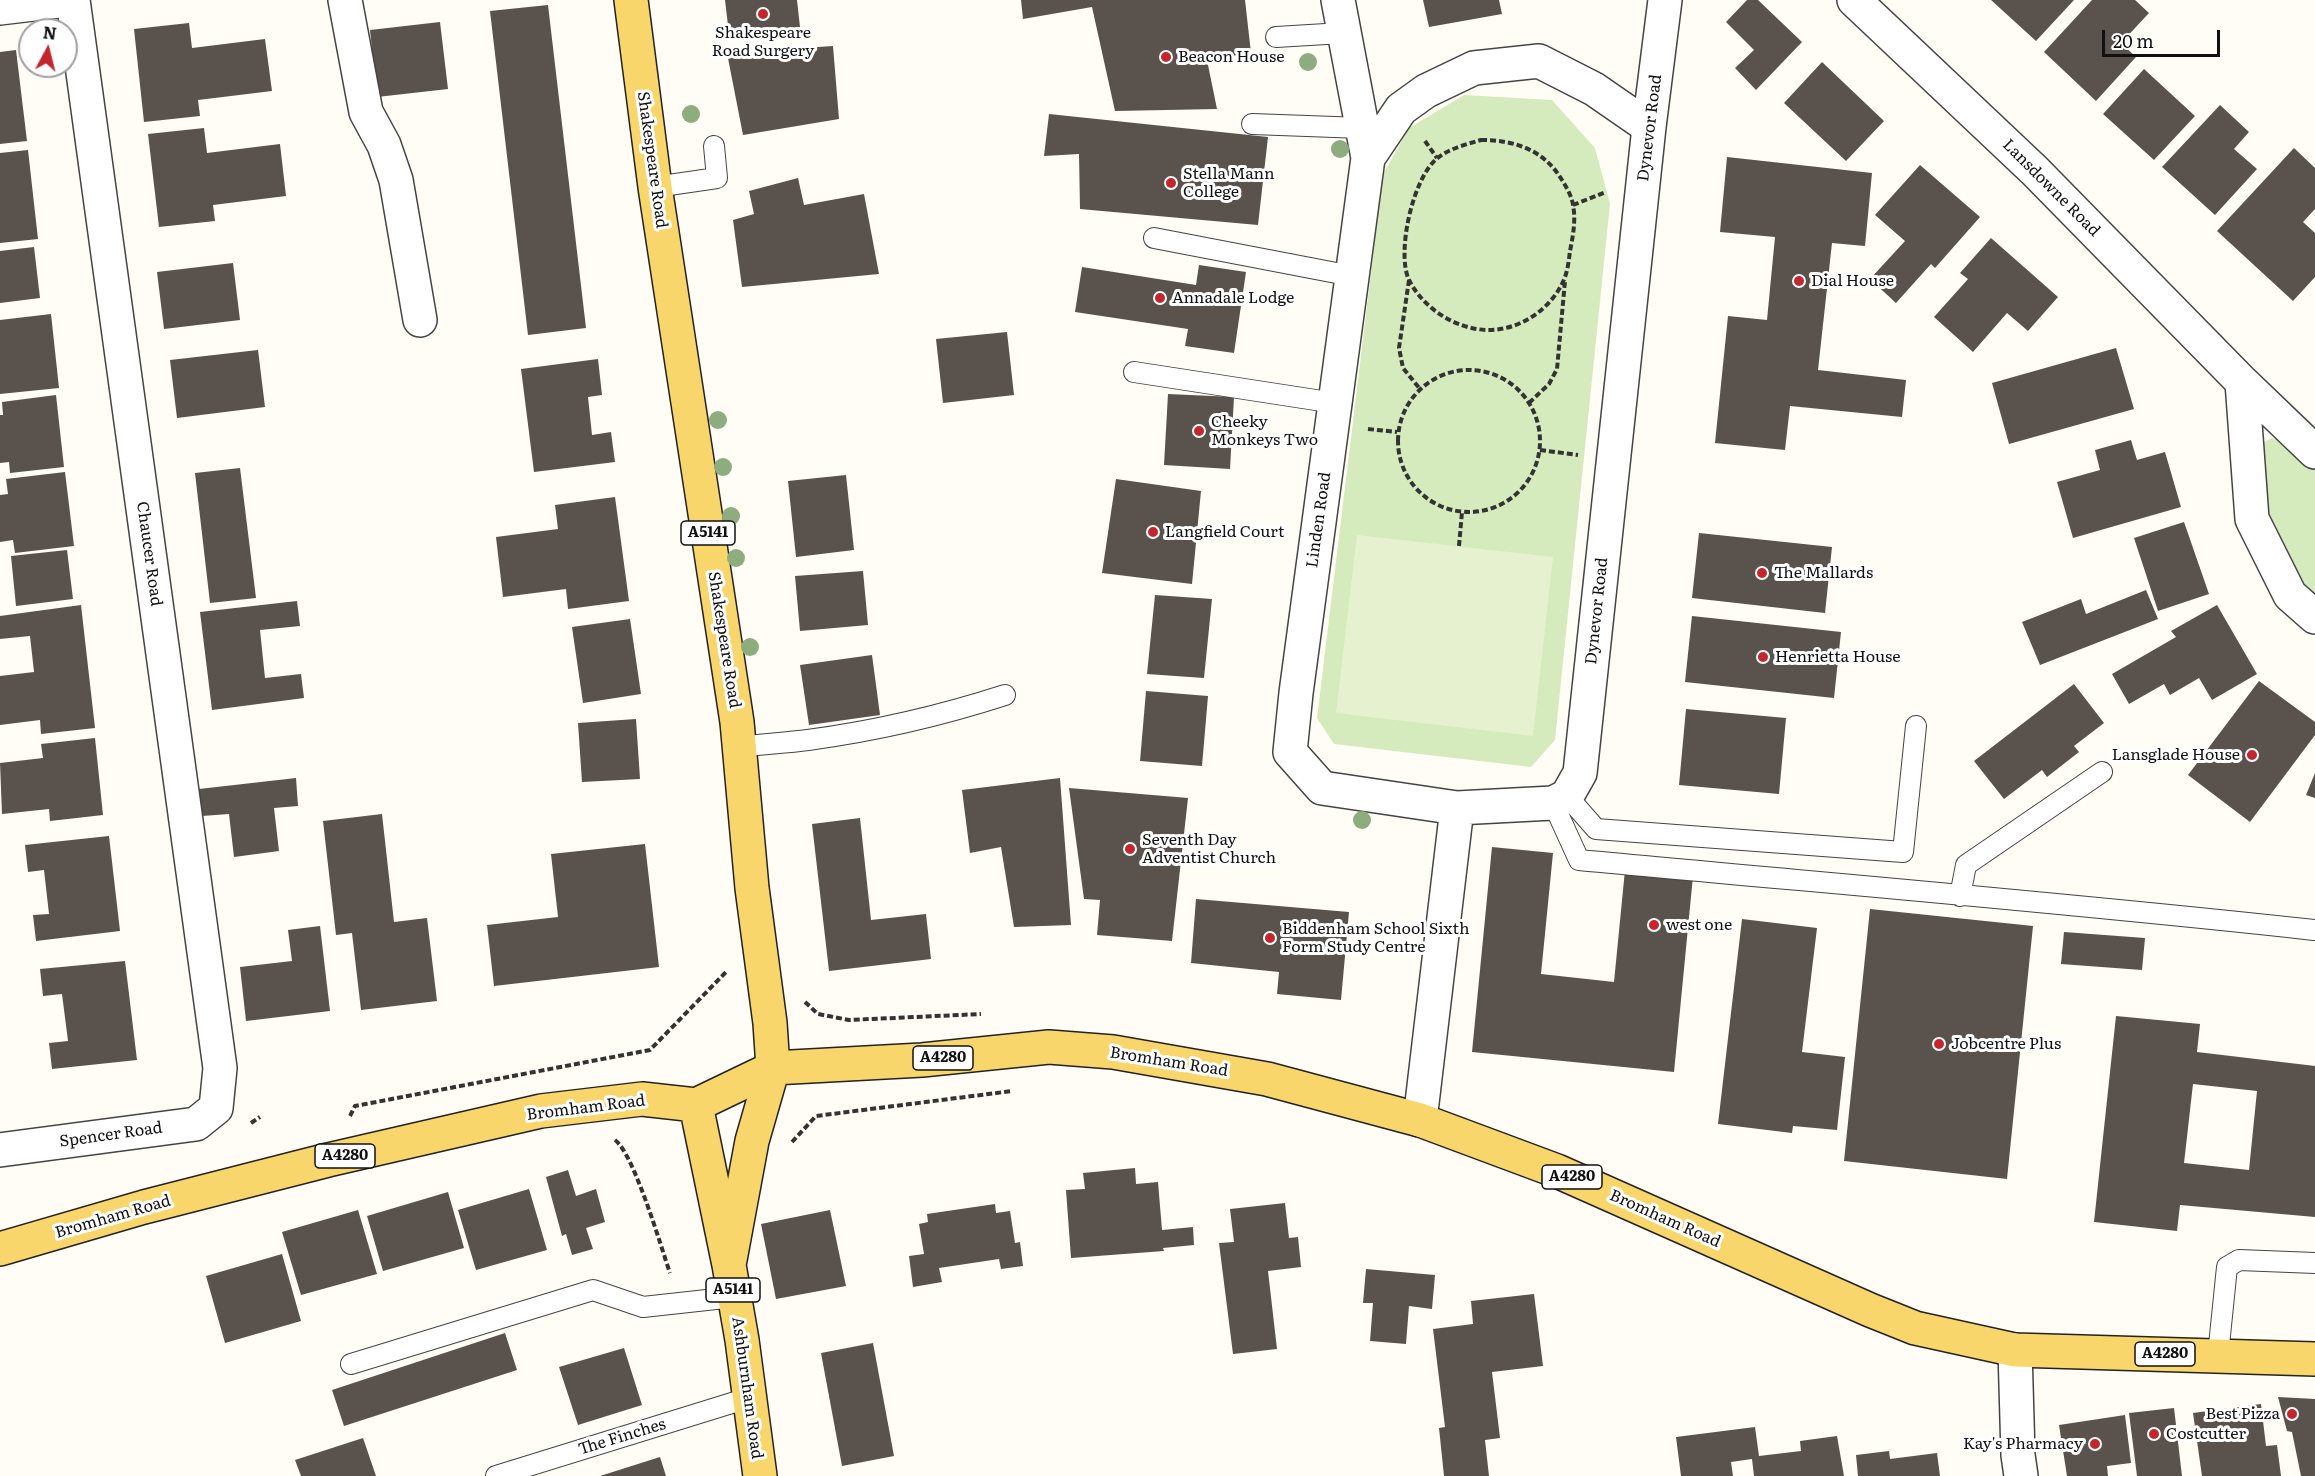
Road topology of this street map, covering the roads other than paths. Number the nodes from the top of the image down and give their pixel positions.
1 (67, 0) edge
2 (74, 0) edge
3 (345, 0) edge
4 (631, 0) edge
5 (1338, 0) edge
6 (1665, 0) edge
7 (1854, 0) edge
8 (0, 8) edge
9 (1343, 33) junction
10 (1276, 37) dead end
11 (1252, 124) dead end
12 (1649, 127) junction
13 (1365, 143) junction
14 (714, 146) dead end
15 (655, 187) junction
16 (1154, 238) dead end
17 (1352, 276) junction
18 (420, 320) dead end
19 (1134, 372) dead end
20 (2242, 382) junction
21 (1335, 403) junction
22 (2315, 452) edge
23 (2315, 617) edge
24 (1005, 695) dead end
25 (1916, 726) dead end
26 (739, 747) junction
27 (2102, 772) dead end
28 (1560, 800) junction
29 (1457, 808) junction
30 (1960, 896) junction
31 (2314, 930) edge
32 (772, 1068) junction
33 (696, 1105) junction
34 (216, 1108) joint
35 (1420, 1120) junction
36 (0, 1150) edge
37 (0, 1249) edge
38 (2315, 1263) edge
39 (729, 1265) junction
40 (734, 1297) junction
41 (2015, 1350) junction
42 (2218, 1355) junction
43 (2315, 1359) edge
44 (351, 1364) dead end
45 (748, 1398) junction
46 (496, 1476) edge
47 (760, 1476) edge
48 (2021, 1476) edge

1 - 8 street
2 - 34 street, Chaucer Road
3 - 18 street
4 - 15 main road, Shakespeare Road / A5141
5 - 9 street, Linden Road
6 - 12 street, Dynevor Road
7 - 20 street, Lansdowne Road
9 - 10 lane
9 - 13 street, Linden Road
11 - 13 lane
12 - 13 street
12 - 28 street, Dynevor Road
13 - 17 street, Linden Road
14 - 15 lane
15 - 26 main road, Shakespeare Road / A5141
16 - 17 lane
17 - 21 street, Linden Road
19 - 21 lane
20 - 22 street, Lansdowne Road
20 - 23 street
21 - 29 street, Linden Road
24 - 26 lane
25 - 28 lane
26 - 32 main road, Shakespeare Road / A5141
27 - 30 lane
28 - 29 street
28 - 30 lane
29 - 35 street
30 - 31 lane
32 - 33 main road, Bromham Road / A4280
32 - 35 main road, Bromham Road / A4280
32 - 39 main road, Ashburnham Road
33 - 37 main road, Bromham Road / A4280
33 - 39 main road, Ashburnham Road / A5141
34 - 36 street, Spencer Road
35 - 41 main road, Bromham Road / A4280
38 - 42 lane
39 - 40 main road, Ashburnham Road / A5141
40 - 44 lane
40 - 45 main road, Ashburnham Road / A5141
41 - 42 main road, Bromham Road / A4280
41 - 48 street
42 - 43 main road, Bromham Road / A4280
45 - 46 lane, The Finches
45 - 47 main road, Ashburnham Road / A5141

